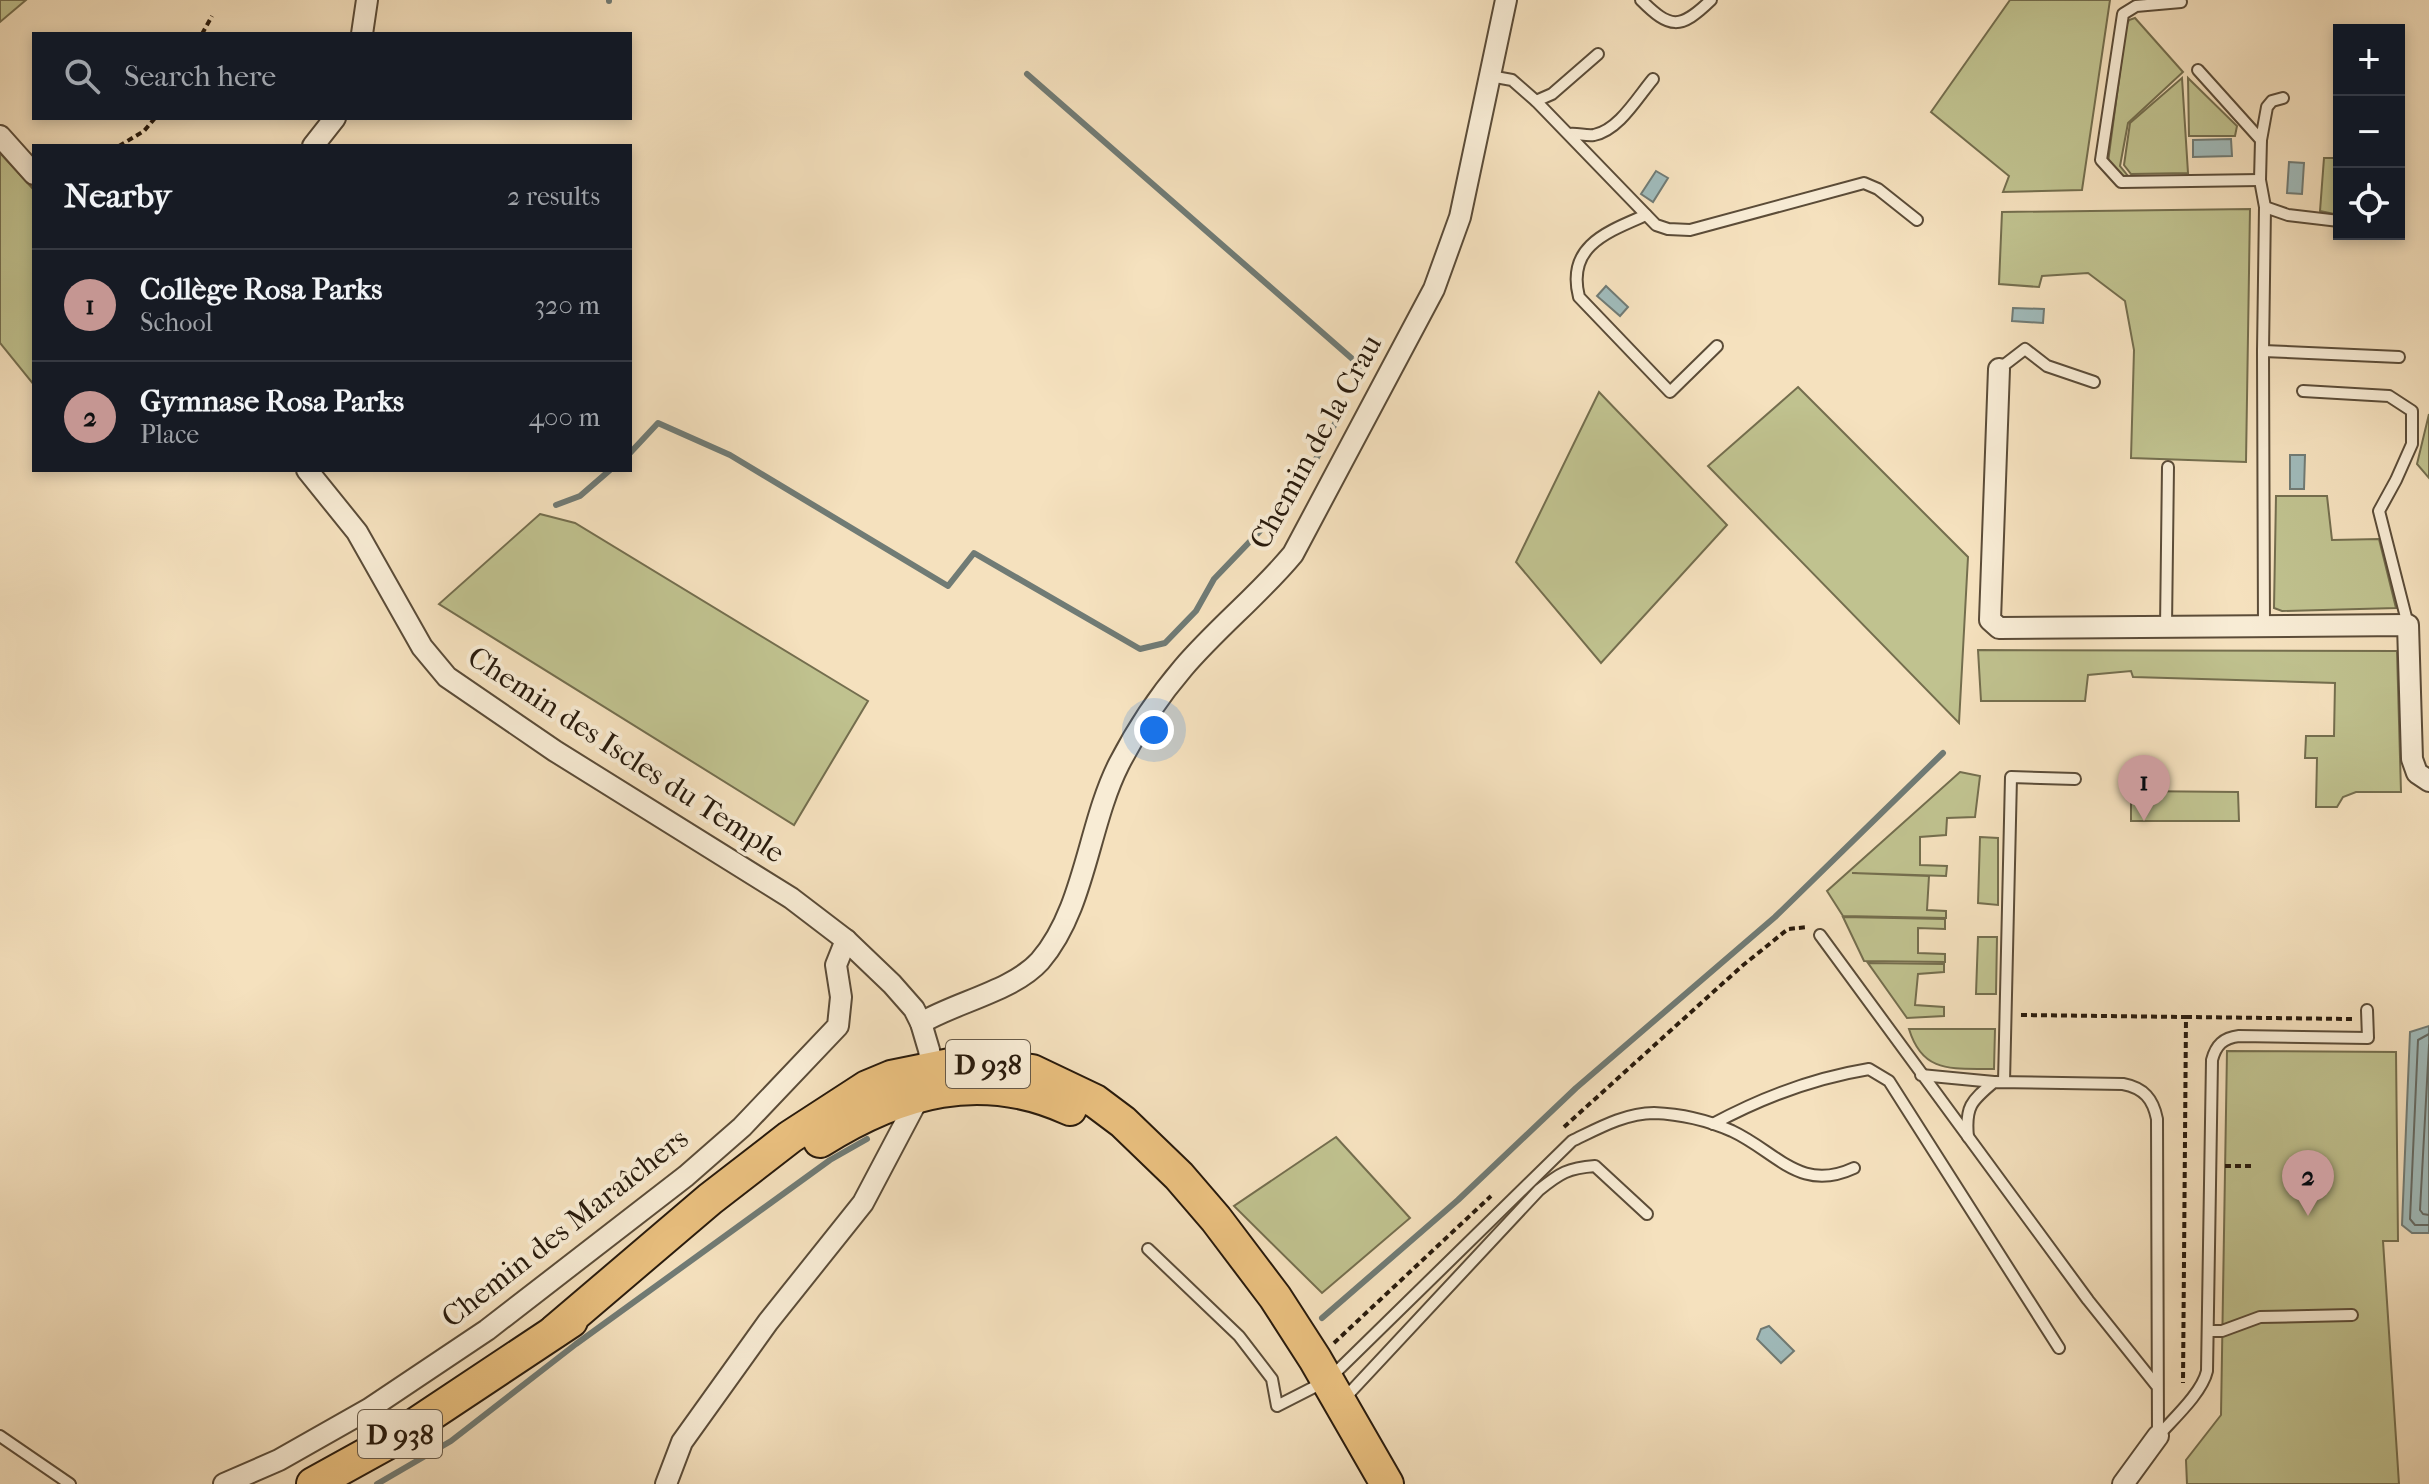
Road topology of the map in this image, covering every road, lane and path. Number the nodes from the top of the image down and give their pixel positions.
1 (367, 0) edge
2 (1506, 0) edge
3 (1641, 0) edge
4 (1711, 0) edge
5 (2181, 2) dead end
6 (212, 16) dead end
7 (203, 32) edge
8 (362, 32) edge
9 (1598, 54) dead end
10 (2198, 70) dead end
11 (1490, 76) junction
12 (1653, 79) dead end
13 (2283, 98) dead end
14 (1536, 101) junction
15 (153, 120) edge
16 (333, 120) edge
17 (1569, 134) junction
18 (0, 136) edge
19 (2261, 140) junction
20 (122, 144) edge
21 (315, 144) edge
22 (32, 172) edge
23 (2260, 180) junction
24 (2265, 207) junction
25 (1646, 215) junction
26 (1917, 220) dead end
27 (2333, 220) edge
28 (1717, 346) dead end
29 (2263, 351) junction
30 (2399, 357) dead end
31 (1999, 369) joint
32 (2094, 382) dead end
33 (2303, 391) dead end
34 (2168, 467) dead end
35 (309, 472) edge
36 (2408, 625) junction
37 (2166, 627) junction
38 (2264, 627) junction
39 (2075, 779) dead end
40 (2429, 781) edge
41 (1820, 935) dead end
42 (846, 940) junction
43 (2364, 1014) joint
44 (2186, 1017) dead end
45 (921, 1023) junction
46 (1921, 1075) junction
47 (926, 1081) junction
48 (1999, 1082) junction
49 (1713, 1124) junction
50 (1968, 1137) junction
51 (1854, 1168) dead end
52 (1647, 1214) dead end
53 (1235, 1246) junction
54 (1148, 1249) dead end
55 (2352, 1315) dead end
56 (555, 1331) junction
57 (2208, 1331) junction
58 (2059, 1348) dead end
59 (2156, 1385) junction
60 (1334, 1391) junction
61 (0, 1436) edge
62 (2158, 1436) junction
63 (70, 1484) edge
64 (224, 1484) edge
65 (313, 1484) edge
66 (666, 1484) edge
67 (1387, 1484) edge
68 (2123, 1484) edge

1 - 8 street
2 - 11 street, Chemin de la Crau
3 - 4 lane
5 - 23 lane
6 - 7 path
9 - 14 lane
10 - 19 lane
11 - 14 lane
11 - 45 street, Chemin de la Crau
12 - 17 lane
13 - 19 lane
14 - 17 lane
15 - 20 path
16 - 21 street
17 - 25 lane
18 - 22 street
19 - 23 lane
23 - 24 lane
24 - 27 lane
24 - 29 lane
25 - 26 lane
25 - 28 lane
29 - 30 lane
29 - 38 lane
31 - 32 lane
31 - 37 street
33 - 36 lane
34 - 37 lane
35 - 42 street, Chemin des Iscles du Temple
36 - 38 street
36 - 40 street
37 - 38 street
39 - 48 lane
41 - 46 lane
42 - 45 street, Chemin des Iscles du Temple
42 - 64 street, Chemin des Maraîchers
43 - 44 path
43 - 57 lane
45 - 47 street, Chemin des Iscles du Temple
46 - 48 lane
46 - 50 lane
47 - 53 main road, D 938
47 - 53 main road, D 938
47 - 56 main road, D 938
47 - 56 main road, D 938
47 - 66 street
48 - 50 lane
48 - 59 lane
49 - 51 lane
49 - 58 lane
49 - 60 lane
50 - 59 lane
52 - 60 lane
53 - 60 main road, D 938
54 - 60 lane
55 - 57 lane
56 - 65 main road, D 938
57 - 62 lane
59 - 62 lane
60 - 67 main road, D 938
61 - 63 lane
62 - 68 street

